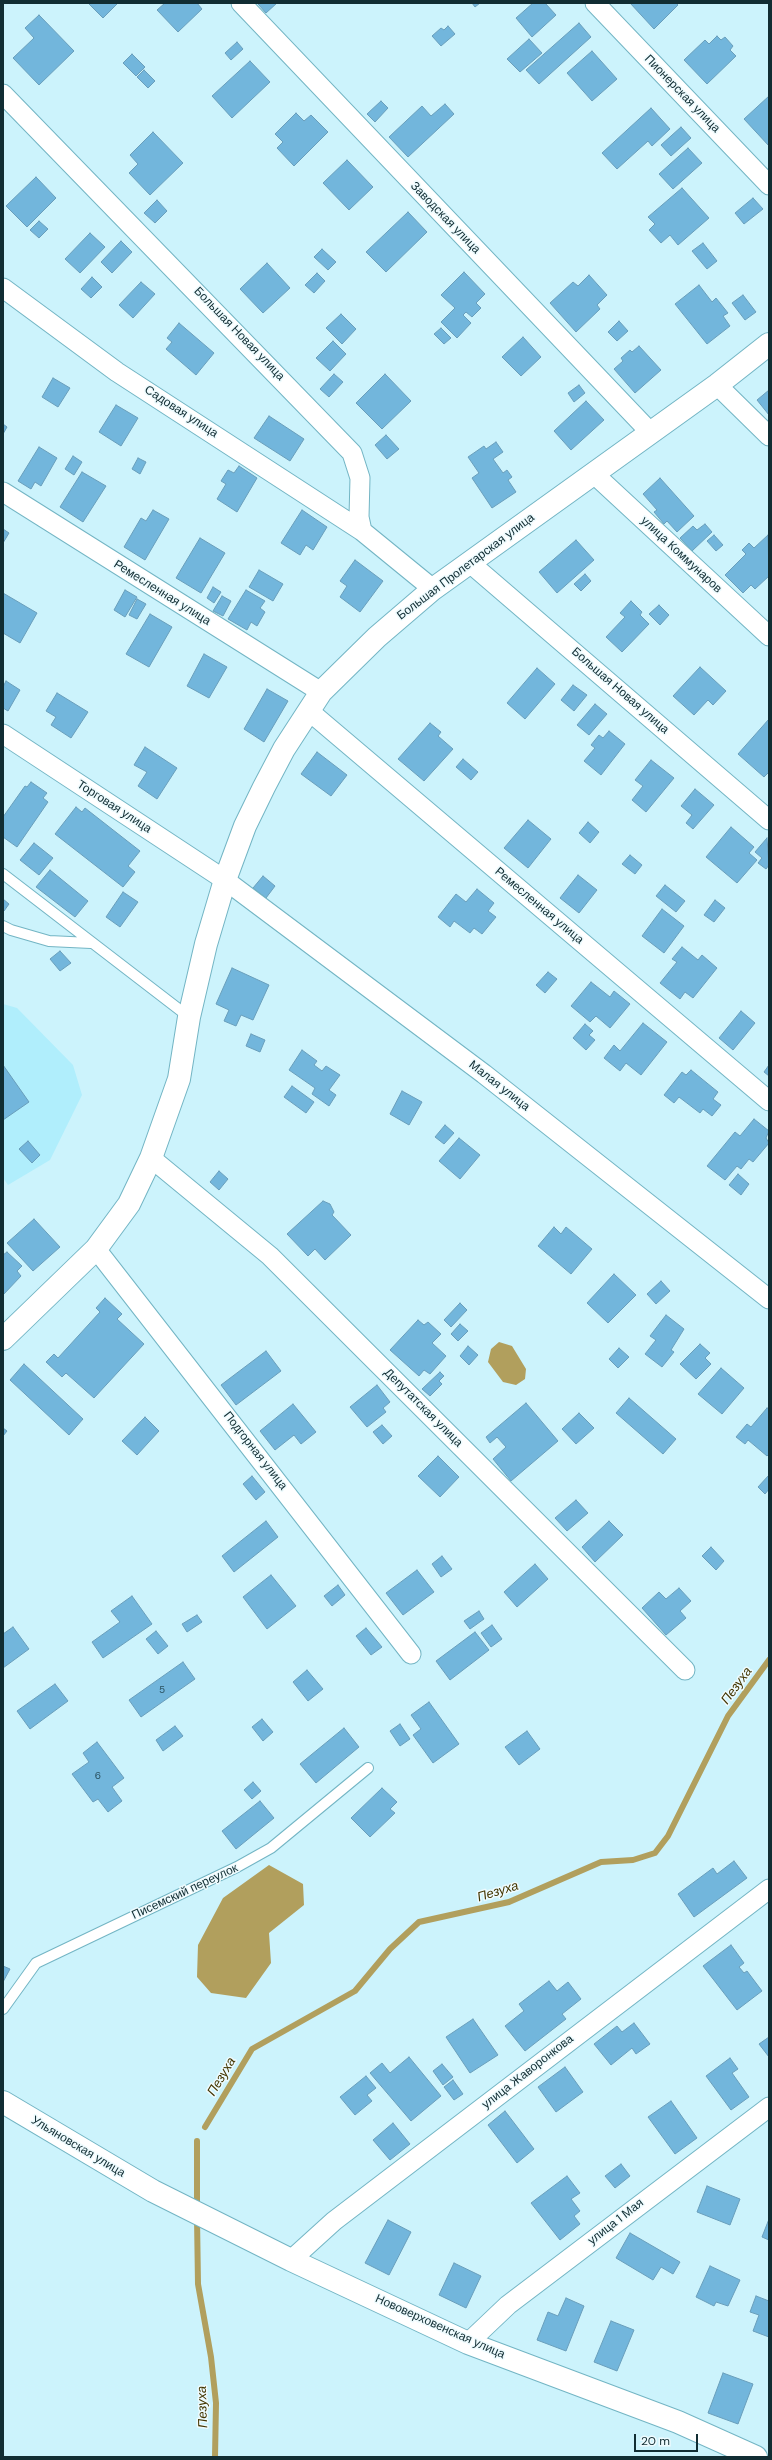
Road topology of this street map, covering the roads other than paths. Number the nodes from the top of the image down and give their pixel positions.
1 (241, 3) edge
2 (595, 3) edge
3 (3, 94) edge
4 (769, 185) edge
5 (3, 288) edge
6 (769, 344) edge
7 (718, 384) junction
8 (650, 432) junction
9 (769, 436) edge
10 (593, 473) junction
11 (3, 492) edge
12 (362, 532) junction
13 (470, 563) junction
14 (433, 589) junction
15 (769, 636) edge
16 (321, 692) junction
17 (309, 711) junction
18 (3, 734) edge
19 (769, 820) edge
20 (3, 874) edge
21 (225, 880) junction
22 (3, 926) edge
23 (91, 943) junction
24 (189, 1017) junction
25 (769, 1101) edge
26 (151, 1158) junction
27 (96, 1249) junction
28 (769, 1299) edge
29 (3, 1339) edge
30 (411, 1654) dead end
31 (685, 1670) dead end
32 (368, 1768) dead end
33 (769, 1889) edge
34 (3, 2009) edge
35 (3, 2102) edge
36 (769, 2107) edge
37 (152, 2191) joint
38 (291, 2260) junction
39 (468, 2343) junction
40 (756, 2457) edge

1 - 8 street, Заводская улица
2 - 4 street, Пионерская улица
3 - 12 street, Большая Новая улица
5 - 12 street, Садовая улица
6 - 7 street, Большая Пролетарская улица
7 - 8 street, Большая Пролетарская улица
7 - 9 street
8 - 10 street, Большая Пролетарская улица
10 - 13 street, Большая Пролетарская улица
10 - 15 street, улица Коммунаров
11 - 16 street, Ремесленная улица
12 - 14 street
13 - 14 street, Большая Пролетарская улица
13 - 19 street, Большая Новая улица
14 - 16 street, Большая Пролетарская улица
16 - 17 street, Большая Пролетарская улица
17 - 21 street, Большая Пролетарская улица
17 - 25 street, Ремесленная улица
18 - 21 street, Торговая улица
20 - 23 lane
21 - 24 street, Большая Пролетарская улица
21 - 28 street, Малая улица
22 - 23 lane
23 - 24 lane
24 - 26 street, Большая Пролетарская улица
26 - 27 street, Большая Пролетарская улица
26 - 31 street, Депутатская улица
27 - 29 street, Большая Пролетарская улица
27 - 30 street, Подгорная улица
32 - 34 lane, Писемский переулок
33 - 38 street, улица Жаворонкова
35 - 37 street, Ульяновская улица
36 - 39 street, улица 1 Мая
37 - 38 street, Нововерховенская улица
38 - 39 street, Нововерховенская улица
39 - 40 street, Нововерховенская улица

